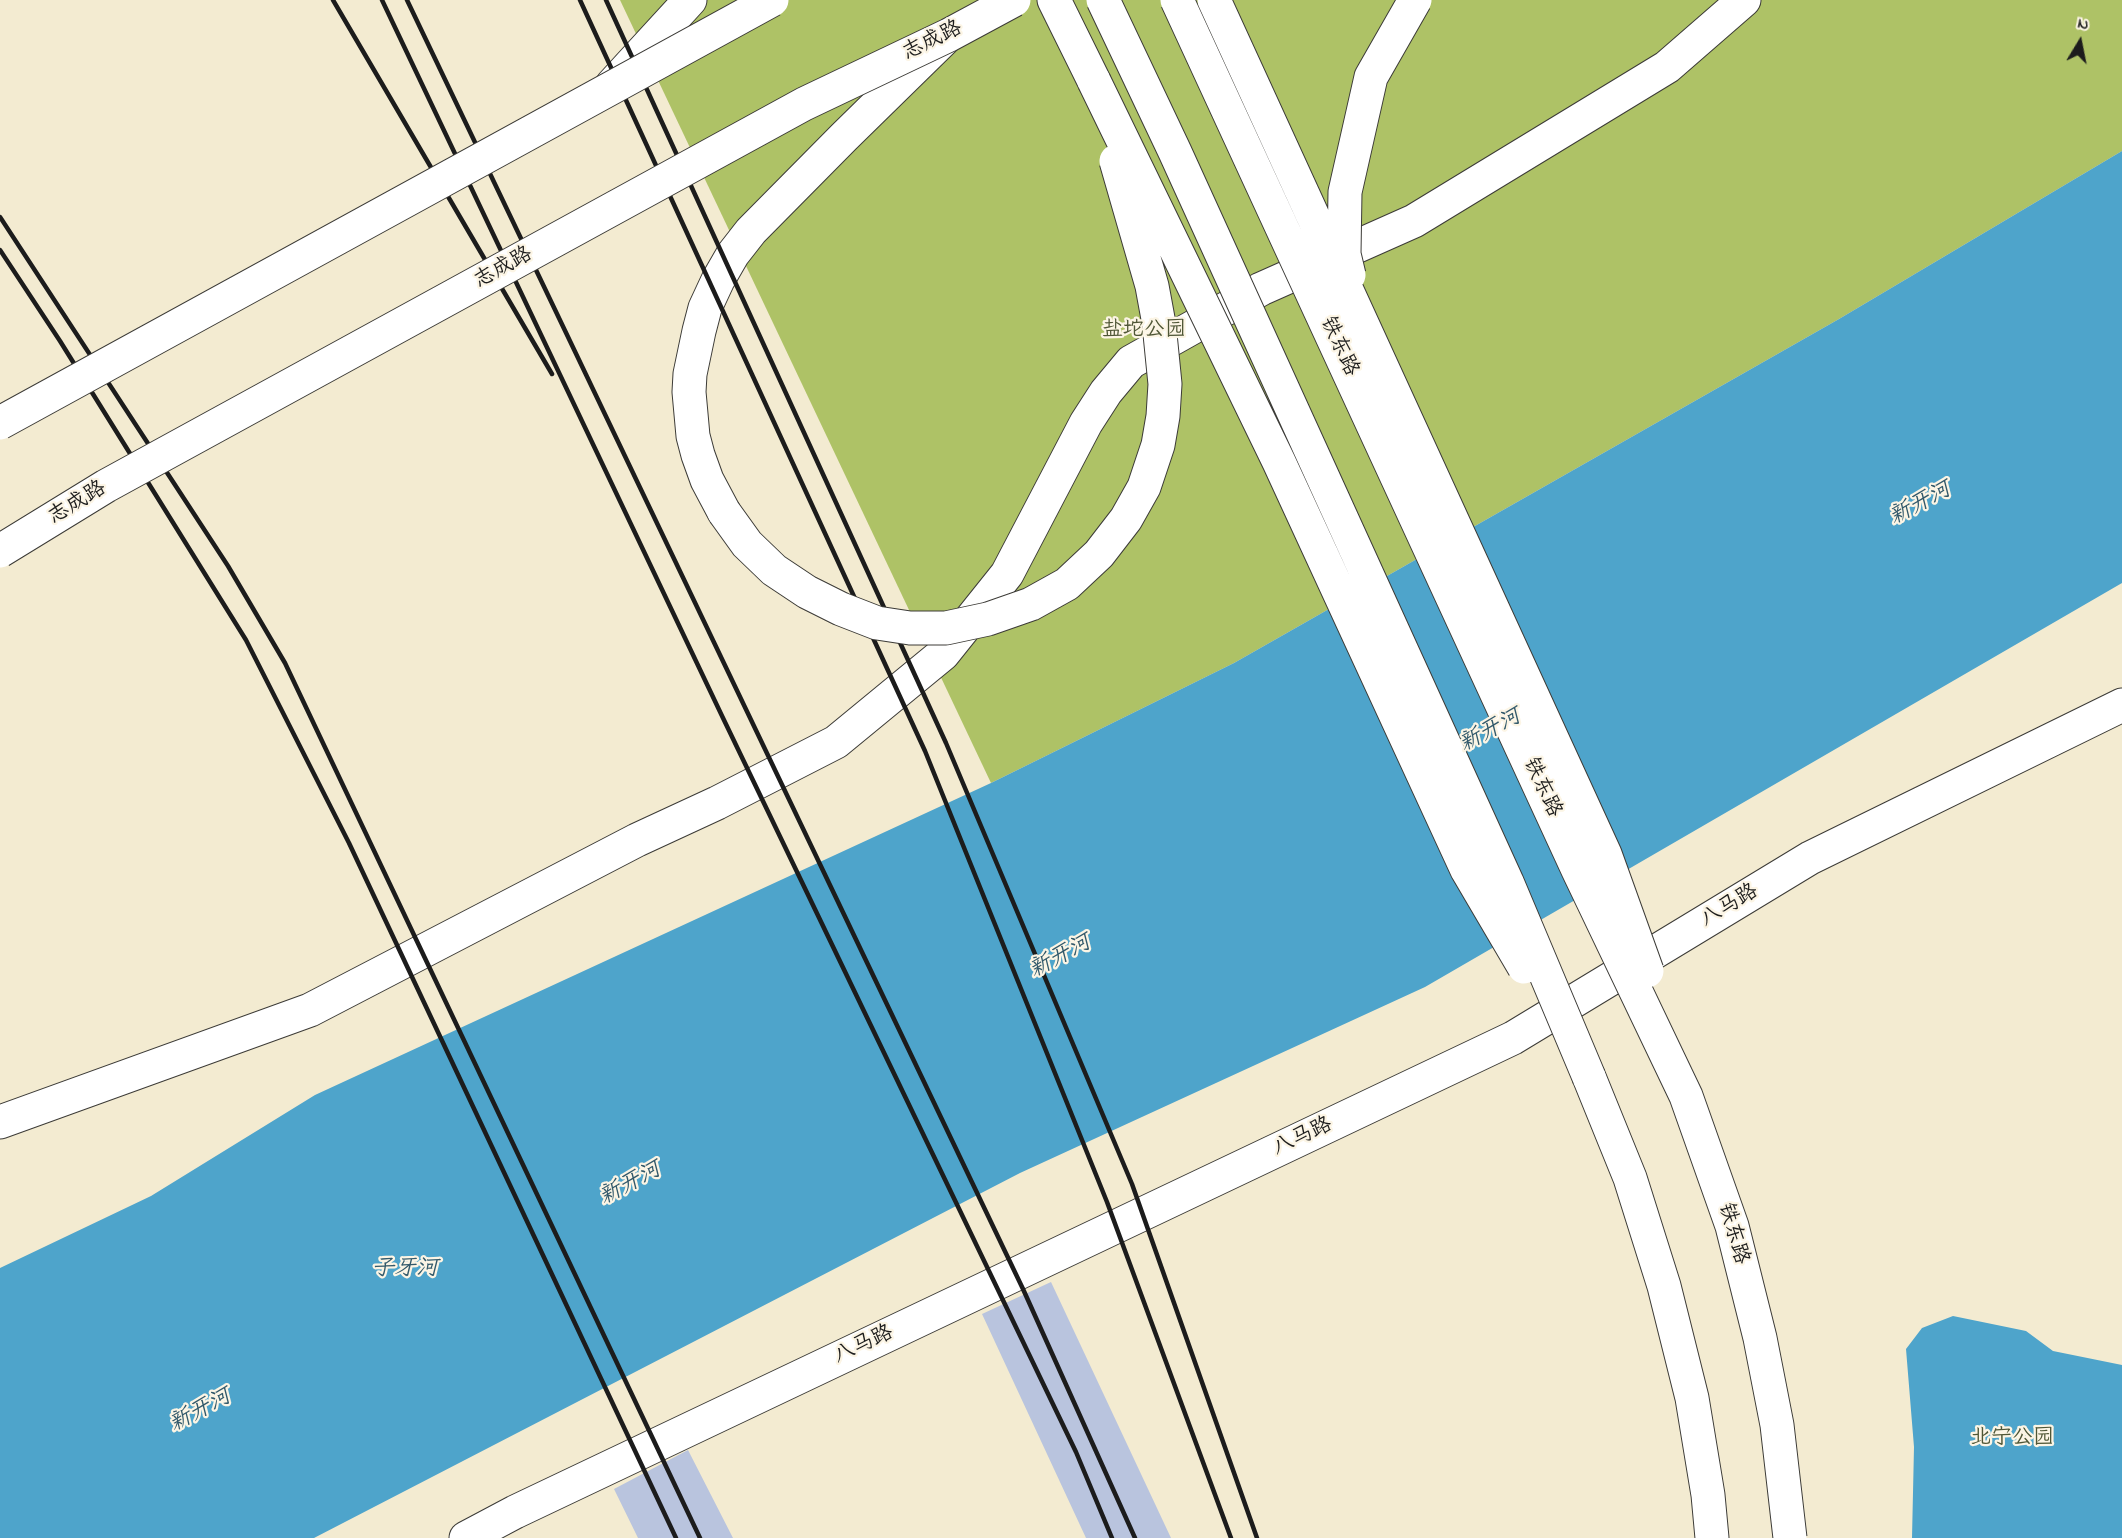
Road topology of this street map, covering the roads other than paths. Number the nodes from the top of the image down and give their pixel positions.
1 (690, 0) edge
2 (772, 0) edge
3 (1014, 0) edge
4 (1054, 0) edge
5 (1103, 0) edge
6 (1177, 0) edge
7 (1214, 0) edge
8 (1415, 0) edge
9 (1744, 0) edge
10 (949, 35) junction
11 (1094, 81) junction
12 (603, 94) junction
13 (1357, 315) junction
14 (0, 423) edge
15 (0, 551) edge
16 (2122, 705) edge
17 (1589, 1077) junction
18 (1686, 1096) junction
19 (0, 1122) edge
20 (466, 1538) edge
21 (1712, 1538) edge
22 (1790, 1538) edge

1 - 12 main road, bridge
2 - 12 main road, bridge
3 - 10 main road, 志成路, bridge
4 - 11 main road
5 - 17 main road, bridge
6 - 18 main road, 铁东路, bridge
7 - 13 main road, bridge
8 - 13 main road, bridge
9 - 19 main road
10 - 11 main road, bridge
10 - 15 main road, 志成路, bridge
11 - 17 main road, bridge
12 - 14 main road, bridge
13 - 18 main road, bridge
16 - 20 main road, 八马路
17 - 21 main road
18 - 22 main road, 铁东路, bridge

